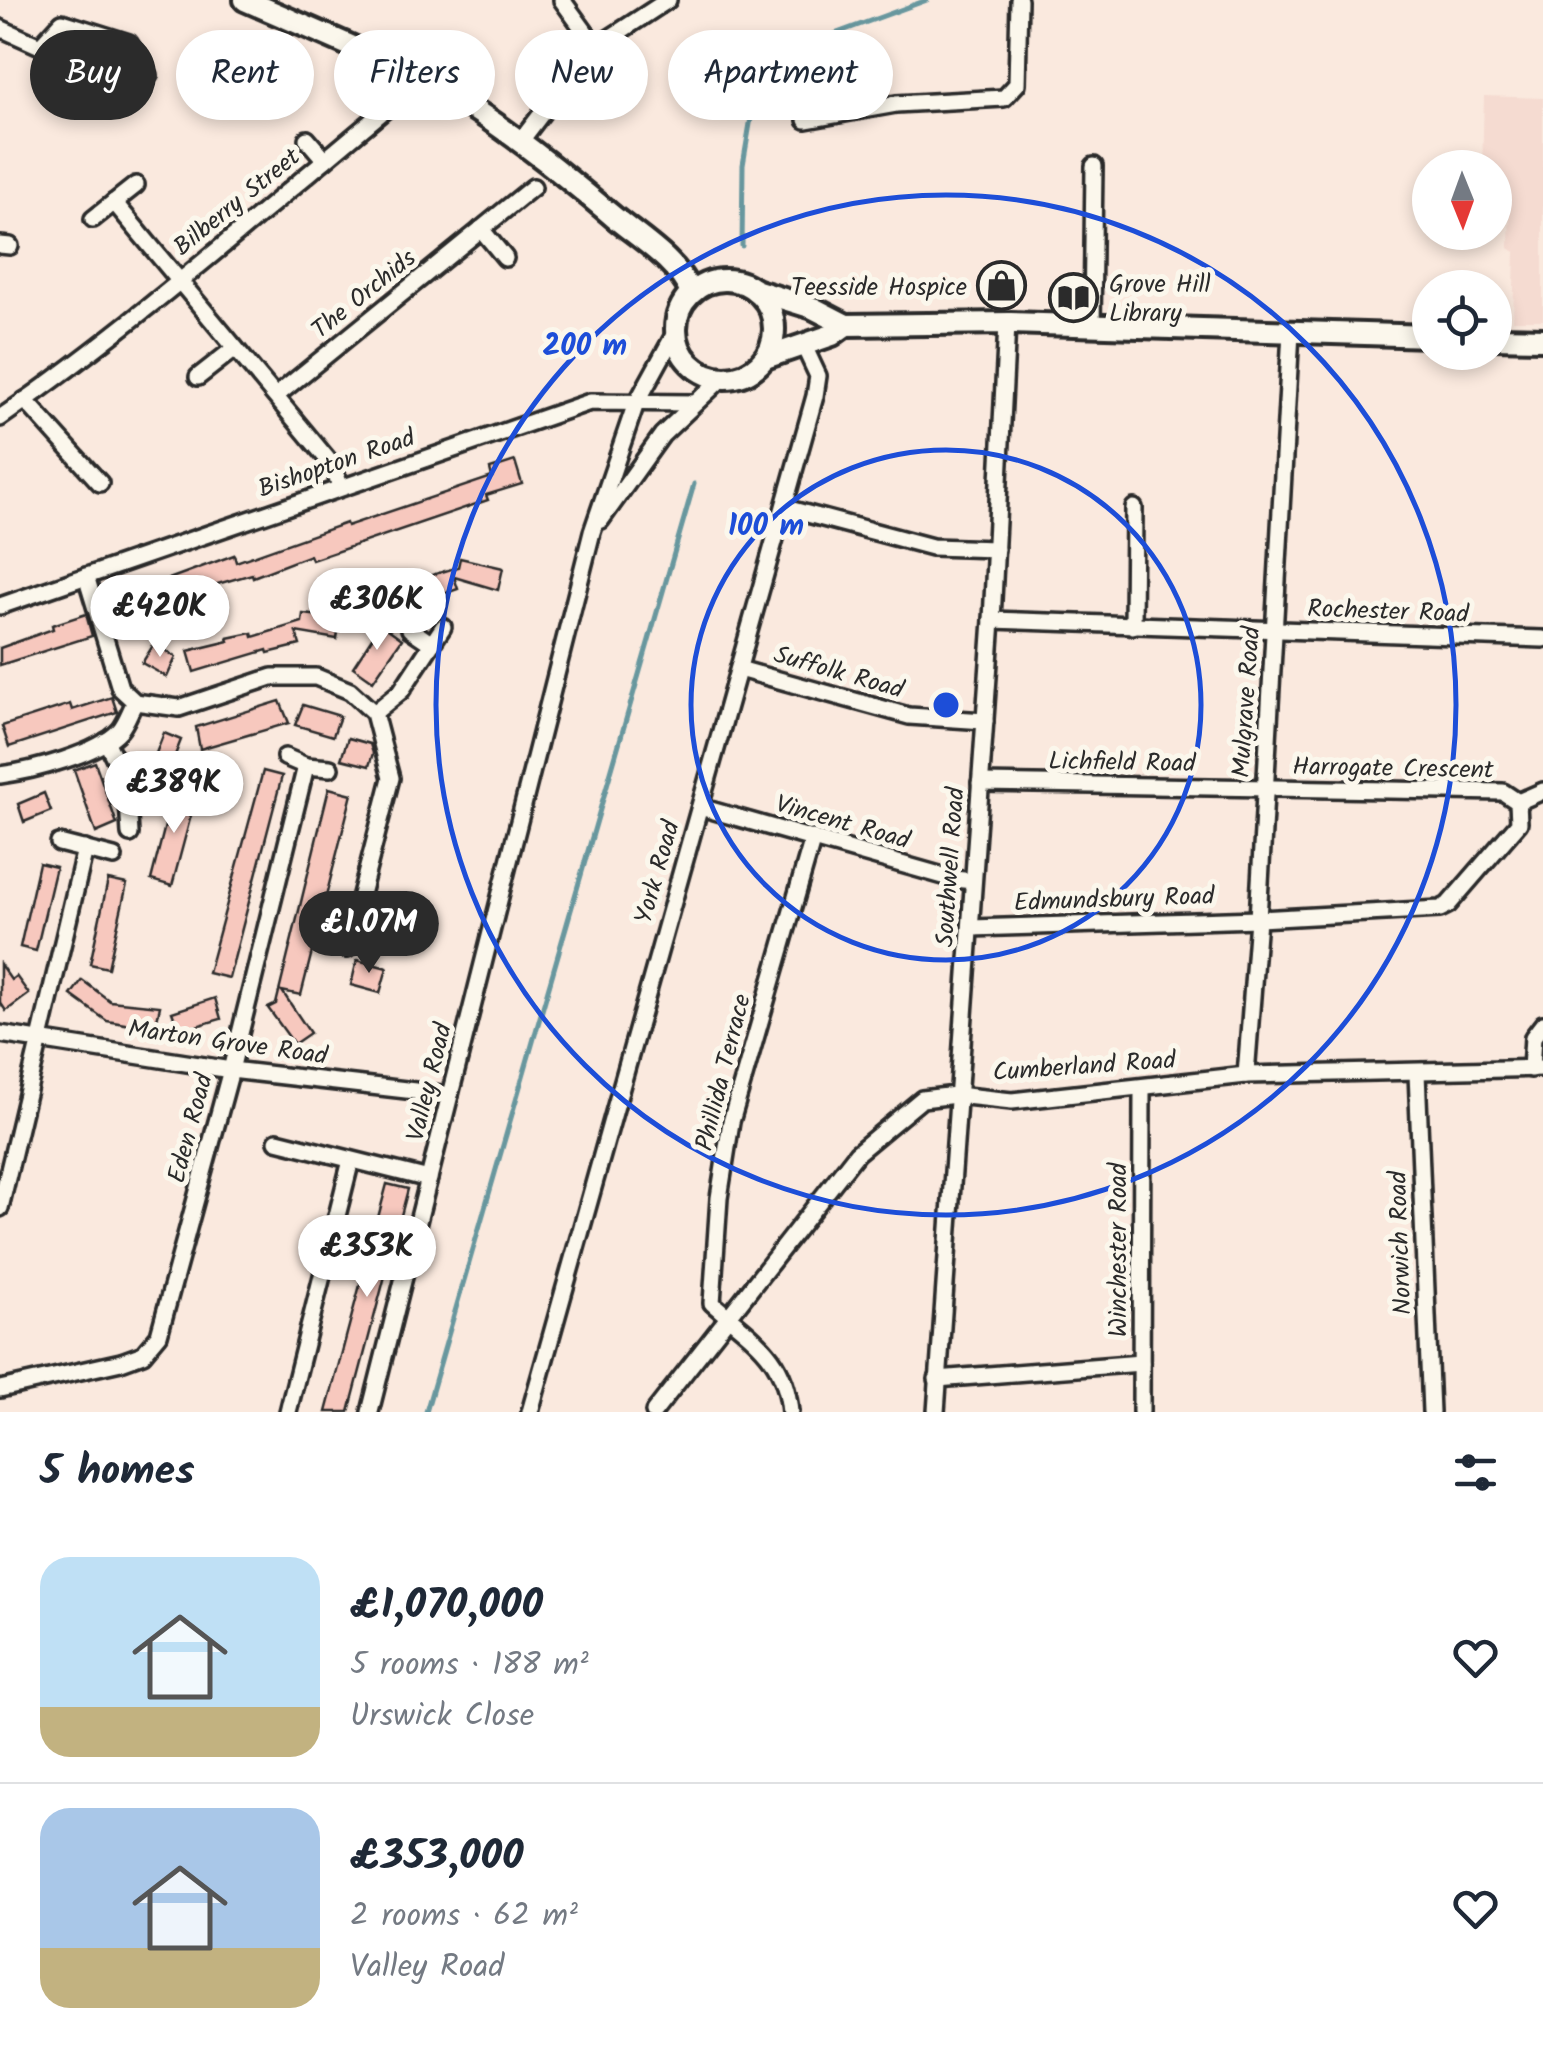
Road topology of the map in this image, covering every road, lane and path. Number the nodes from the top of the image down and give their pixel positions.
1 (245, 0) edge
2 (562, 0) edge
3 (668, 0) edge
4 (1019, 0) edge
5 (0, 28) edge
6 (55, 30) edge
7 (89, 30) edge
8 (584, 30) edge
9 (622, 30) edge
10 (30, 42) edge
11 (893, 105) edge
12 (373, 120) edge
13 (537, 120) edge
14 (307, 139) dead end
15 (520, 142) junction
16 (324, 160) junction
17 (1094, 166) dead end
18 (136, 185) dead end
19 (533, 187) dead end
20 (114, 202) junction
21 (94, 219) dead end
22 (482, 229) junction
23 (505, 258) dead end
24 (178, 280) junction
25 (755, 290) junction
26 (691, 292) junction
27 (1007, 324) junction
28 (846, 325) junction
29 (1092, 326) junction
30 (1291, 332) junction
31 (675, 333) junction
32 (1412, 335) edge
33 (1512, 338) edge
34 (1543, 339) edge
35 (804, 346) junction
36 (235, 348) junction
37 (765, 358) junction
38 (198, 378) dead end
39 (721, 378) junction
40 (276, 396) junction
41 (25, 400) junction
42 (636, 404) junction
43 (695, 404) junction
44 (0, 418) edge
45 (100, 483) dead end
46 (340, 486) junction
47 (785, 508) junction
48 (1134, 508) dead end
49 (592, 532) junction
50 (996, 550) junction
51 (86, 576) junction
52 (0, 606) edge
53 (992, 620) junction
54 (1133, 626) junction
55 (442, 628) dead end
56 (410, 629) dead end
57 (1275, 632) junction
58 (1543, 639) edge
59 (432, 644) junction
60 (740, 668) junction
61 (135, 702) junction
62 (374, 713) junction
63 (985, 721) junction
64 (106, 742) junction
65 (285, 756) dead end
66 (306, 766) junction
67 (330, 768) dead end
68 (154, 772) dead end
69 (0, 775) edge
70 (127, 783) junction
71 (980, 783) junction
72 (1264, 790) junction
73 (1543, 791) edge
74 (1518, 802) junction
75 (700, 807) junction
76 (130, 834) dead end
77 (813, 838) junction
78 (59, 843) dead end
79 (85, 850) junction
80 (114, 856) dead end
81 (973, 881) junction
82 (1258, 918) junction
83 (353, 923) junction
84 (375, 928) dead end
85 (971, 928) junction
86 (347, 949) dead end
87 (1543, 1024) edge
88 (0, 1034) edge
89 (38, 1038) junction
90 (1537, 1068) edge
91 (231, 1070) junction
92 (1417, 1073) junction
93 (1246, 1075) junction
94 (1142, 1088) junction
95 (450, 1095) junction
96 (956, 1095) junction
97 (276, 1141) dead end
98 (352, 1160) junction
99 (429, 1180) junction
100 (0, 1208) edge
101 (728, 1318) junction
102 (1141, 1363) junction
103 (937, 1379) junction
104 (0, 1388) edge
105 (288, 1412) edge
106 (370, 1412) edge
107 (530, 1412) edge
108 (654, 1412) edge
109 (790, 1412) edge
110 (936, 1412) edge
111 (1141, 1412) edge
112 (1431, 1412) edge

1 - 15 street
2 - 8 street
3 - 9 street
4 - 11 street
5 - 10 street
6 - 7 street
12 - 16 street, Bilberry Street
13 - 15 street
14 - 16 street, Bilberry Street
15 - 26 street
16 - 24 street, Bilberry Street
17 - 29 street
18 - 20 street
19 - 22 street, The Orchids
20 - 21 street
20 - 24 street
22 - 23 street
22 - 40 street, The Orchids
24 - 36 street
24 - 41 street, Bilberry Street
25 - 26 street
25 - 28 street
25 - 37 street
26 - 31 street
27 - 28 street
27 - 29 street
27 - 50 street, Southwell Road
28 - 35 street
29 - 30 street
30 - 32 street
30 - 57 street, Mulgrave Road
31 - 39 street
31 - 42 street, Valley Road
33 - 34 street
35 - 37 street
35 - 47 street, York Road
36 - 38 street
36 - 40 street
37 - 39 street
39 - 43 street, Valley Road
40 - 46 street
41 - 44 street, Bilberry Street
41 - 45 street
42 - 43 street, Bishopton Road
42 - 46 street, Bishopton Road
42 - 49 street, Valley Road
43 - 49 street, Valley Road
46 - 51 street, Bishopton Road
47 - 50 street
47 - 60 street, York Road
48 - 54 street
49 - 95 street, Valley Road
50 - 53 street, Southwell Road
51 - 52 street, Bishopton Road
51 - 61 street
53 - 54 street, Rochester Road
53 - 63 street, Southwell Road
54 - 57 street, Rochester Road
55 - 59 street
56 - 59 street
57 - 58 street, Rochester Road
57 - 72 street, Mulgrave Road
59 - 62 street
60 - 63 street, Suffolk Road
60 - 75 street, York Road
61 - 62 street
61 - 64 street
62 - 83 street
63 - 71 street, Southwell Road
64 - 69 street
64 - 70 street
65 - 66 street
66 - 67 street
66 - 91 street, Eden Road
68 - 70 street
70 - 76 street
71 - 72 street, Lichfield Road
71 - 81 street, Southwell Road
72 - 74 street, Harrogate Crescent
72 - 82 street, Mulgrave Road
73 - 74 street, Harrogate Crescent
74 - 82 street, Harrogate Crescent
75 - 77 street, Vincent Road
75 - 107 street, York Road
77 - 81 street, Vincent Road
77 - 101 street, Phillida Terrace
78 - 79 street
79 - 80 street
79 - 89 street
81 - 85 street, Southwell Road
82 - 85 street, Edmundsbury Road
82 - 93 street, Mulgrave Road
83 - 84 street
83 - 86 street
85 - 96 street, Southwell Road
87 - 90 street
88 - 89 street, Marton Grove Road
89 - 91 street, Marton Grove Road
89 - 100 street
90 - 92 street, Cumberland Road
91 - 95 street, Marton Grove Road
91 - 104 street, Eden Road
92 - 93 street, Cumberland Road
92 - 112 street, Norwich Road
93 - 94 street, Cumberland Road
94 - 96 street, Cumberland Road
94 - 102 street, Winchester Road
95 - 99 street, Valley Road
96 - 101 street, Cumberland Road
96 - 103 street, Southwell Road
97 - 98 street
98 - 99 street
98 - 105 street
99 - 106 street, Valley Road
101 - 108 street, Cumberland Road
101 - 109 street
102 - 103 street
102 - 111 street, Winchester Road
103 - 110 street, Southwell Road

